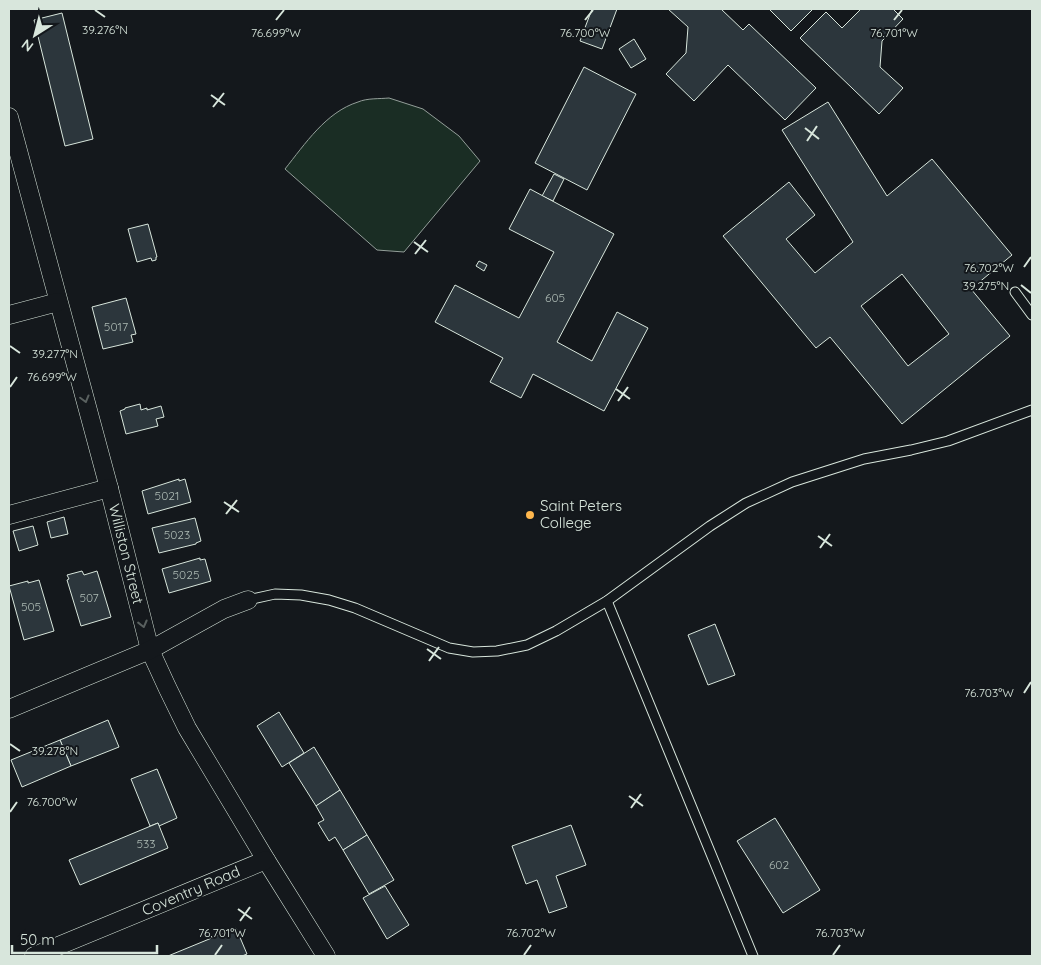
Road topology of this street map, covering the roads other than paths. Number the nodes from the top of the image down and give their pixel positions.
1 (9, 117) edge
2 (1015, 292) dead end
3 (58, 302) junction
4 (9, 315) edge
5 (1032, 315) edge
6 (1032, 410) edge
7 (109, 488) junction
8 (9, 515) edge
9 (248, 600) joint
10 (608, 601) junction
11 (150, 650) junction
12 (9, 709) edge
13 (266, 860) junction
14 (34, 956) edge
15 (326, 956) edge
16 (753, 956) edge

1 - 3 street, Williston Street
2 - 5 lane
3 - 4 street
3 -> 7 street, Williston Street
6 - 10 lane
7 - 8 street
7 -> 11 street, Williston Street
9 - 10 lane
9 - 11 street
10 - 16 lane
11 - 12 street
11 - 13 street, Williston Street
13 - 14 street, Coventry Road
13 - 15 street, Williston Street

